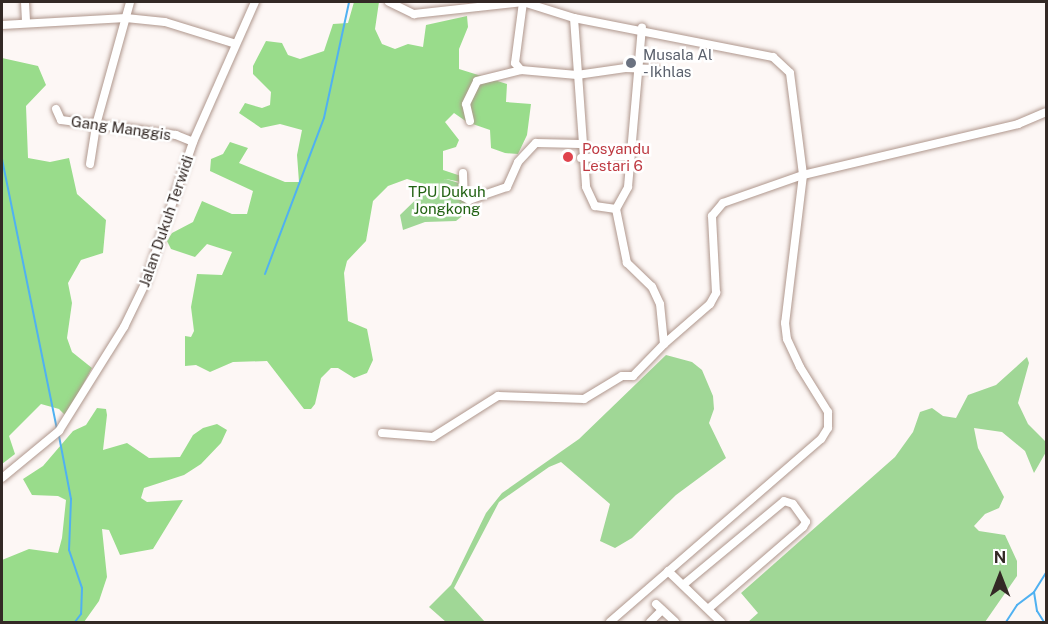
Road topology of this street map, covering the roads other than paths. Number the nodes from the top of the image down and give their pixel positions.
1 (25, 2) edge
2 (130, 2) edge
3 (255, 2) edge
4 (389, 2) edge
5 (523, 2) edge
6 (485, 4) edge
7 (126, 18) junction
8 (574, 18) junction
9 (26, 21) junction
10 (2, 25) edge
11 (642, 28) junction
12 (236, 44) junction
13 (639, 69) junction
14 (655, 69) dead end
15 (521, 70) junction
16 (577, 75) junction
17 (56, 109) dead end
18 (1047, 112) edge
19 (470, 121) dead end
20 (96, 125) junction
21 (193, 142) junction
22 (580, 144) junction
23 (629, 156) junction
24 (581, 158) junction
25 (90, 164) dead end
26 (463, 173) dead end
27 (802, 175) junction
28 (616, 209) junction
29 (664, 344) junction
30 (382, 433) dead end
31 (2, 478) edge
32 (668, 571) junction
33 (683, 585) junction
34 (708, 609) junction
35 (610, 622) edge
36 (650, 622) edge
37 (675, 622) edge
38 (721, 622) edge

1 - 9 street
2 - 7 street
3 - 12 street, Jalan Dukuh Terwidi
4 - 6 street
5 - 6 street
5 - 8 street
5 - 15 street
7 - 9 street
7 - 12 street
7 - 20 street
8 - 11 street
8 - 16 street
9 - 10 street
11 - 13 street
11 - 27 street
12 - 21 street, Jalan Dukuh Terwidi
13 - 14 street
13 - 16 street
13 - 23 street
15 - 16 street
15 - 19 street
16 - 22 street
17 - 20 street, Gang Manggis
18 - 27 street
20 - 21 street, Gang Manggis
20 - 25 street
21 - 31 street, Jalan Dukuh Terwidi
22 - 24 street
22 - 26 street
23 - 24 street
23 - 28 street
24 - 28 street
27 - 29 street
27 - 32 street
28 - 29 street
29 - 30 street
32 - 33 street
32 - 35 street
33 - 34 street
33 - 34 street
34 - 38 street
36 - 37 street

